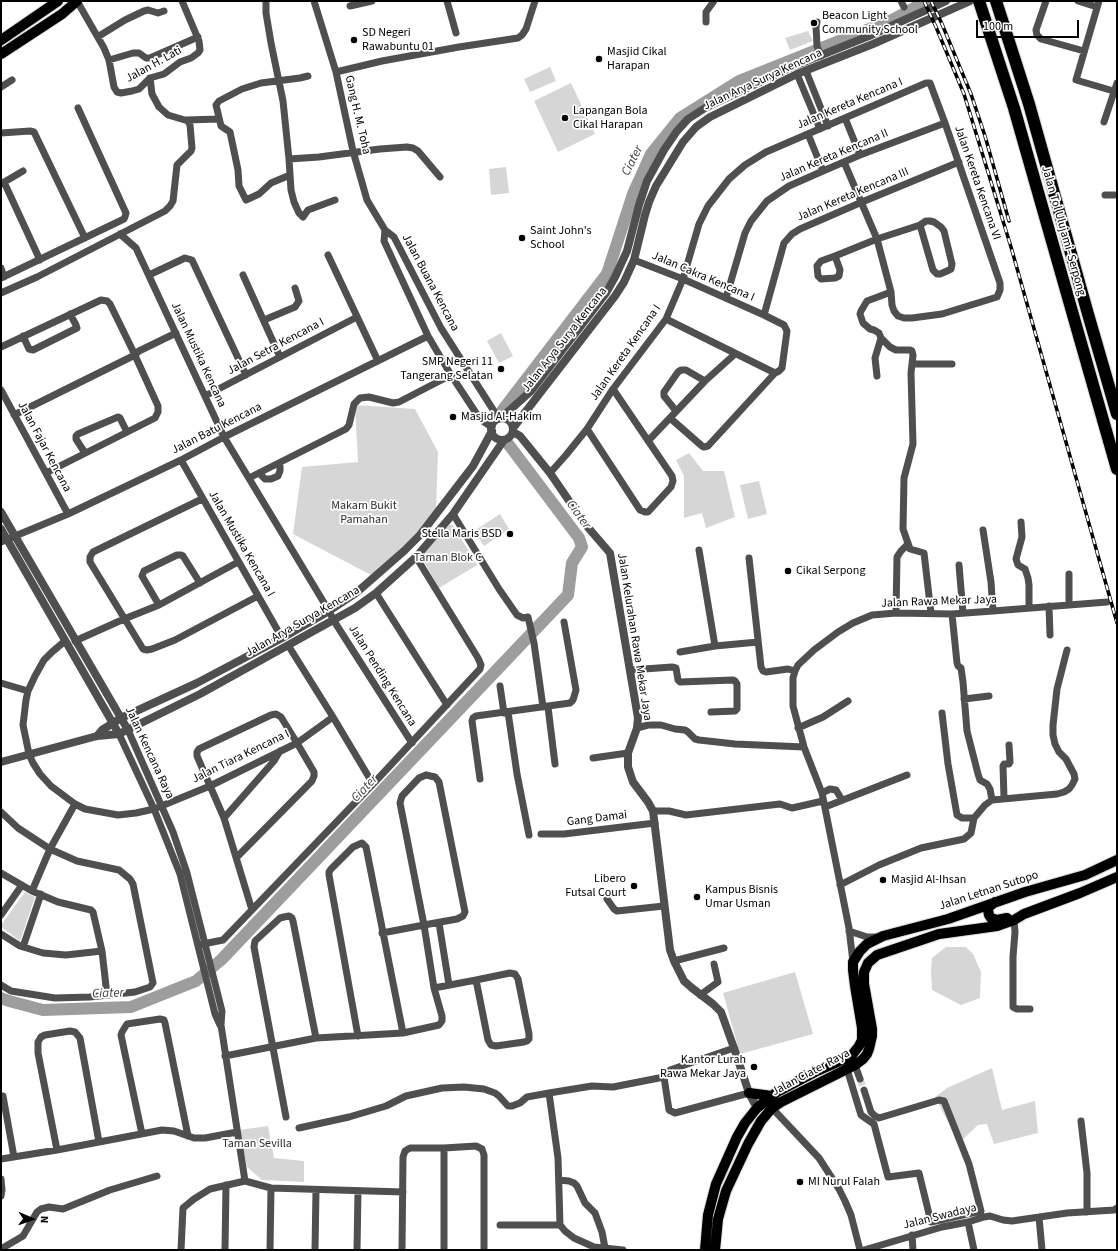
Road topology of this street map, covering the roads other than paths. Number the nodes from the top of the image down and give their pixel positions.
1 (58, 1) edge
2 (77, 1) edge
3 (182, 1) edge
4 (266, 1) edge
5 (314, 1) edge
6 (372, 1) edge
7 (447, 1) edge
8 (535, 1) edge
9 (714, 1) edge
10 (946, 1) edge
11 (970, 1) edge
12 (979, 1) edge
13 (996, 1) edge
14 (1046, 1) edge
15 (1078, 1) edge
16 (1098, 4) edge
17 (350, 6) dead end
18 (164, 11) dead end
19 (40, 14) junction
20 (706, 22) dead end
21 (817, 22) dead end
22 (46, 25) junction
23 (456, 33) dead end
24 (99, 36) junction
25 (198, 37) junction
26 (1, 40) edge
27 (871, 40) junction
28 (819, 51) junction
29 (1084, 51) junction
30 (1, 54) edge
31 (109, 60) junction
32 (805, 67) junction
33 (796, 70) junction
34 (336, 72) junction
35 (308, 76) dead end
36 (150, 78) junction
37 (12, 80) dead end
38 (278, 80) junction
39 (930, 83) joint
40 (1117, 83) edge
41 (1, 87) edge
42 (1116, 91) edge
43 (78, 108) dead end
44 (845, 118) junction
45 (219, 119) junction
46 (186, 120) junction
47 (1104, 122) dead end
48 (945, 123) junction
49 (828, 126) junction
50 (820, 129) junction
51 (1, 133) edge
52 (808, 134) junction
53 (353, 151) junction
54 (860, 155) junction
55 (289, 159) junction
56 (844, 162) junction
57 (959, 162) junction
58 (22, 171) dead end
59 (823, 171) junction
60 (290, 175) junction
61 (440, 177) dead end
62 (3, 183) edge
63 (1105, 195) dead end
64 (1117, 195) edge
65 (335, 200) dead end
66 (862, 202) junction
67 (920, 225) junction
68 (385, 230) junction
69 (120, 234) junction
70 (84, 238) junction
71 (877, 239) junction
72 (328, 255) dead end
73 (835, 256) dead end
74 (40, 260) junction
75 (634, 260) junction
76 (1, 268) edge
77 (22, 268) junction
78 (149, 275) junction
79 (243, 275) dead end
80 (26, 276) junction
81 (37, 277) junction
82 (2, 278) edge
83 (683, 280) junction
84 (18, 286) junction
85 (295, 288) dead end
86 (891, 292) junction
87 (1, 293) edge
88 (726, 298) junction
89 (70, 314) junction
90 (764, 315) junction
91 (357, 317) junction
92 (666, 319) junction
93 (264, 320) junction
94 (176, 333) junction
95 (24, 336) junction
96 (428, 336) junction
97 (881, 338) junction
98 (1, 347) edge
99 (136, 352) junction
100 (735, 354) junction
101 (280, 357) junction
102 (378, 361) junction
103 (912, 364) junction
104 (952, 364) dead end
105 (775, 373) junction
106 (246, 375) junction
107 (451, 375) junction
108 (877, 376) dead end
109 (705, 381) junction
110 (613, 389) junction
111 (1, 390) edge
112 (205, 396) junction
113 (676, 411) junction
114 (13, 413) junction
115 (1117, 414) edge
116 (670, 418) junction
117 (500, 419) junction
118 (492, 429) junction
119 (587, 429) junction
120 (513, 430) junction
121 (127, 432) junction
122 (224, 437) junction
123 (504, 440) junction
124 (648, 441) junction
125 (85, 453) junction
126 (181, 460) junction
127 (280, 463) junction
128 (1117, 469) edge
129 (46, 473) junction
130 (259, 473) junction
131 (550, 473) junction
132 (249, 478) junction
133 (202, 499) junction
134 (1, 512) edge
135 (68, 514) junction
136 (453, 514) junction
137 (1020, 522) dead end
138 (1, 529) edge
139 (983, 530) dead end
140 (7, 539) edge
141 (908, 544) junction
142 (699, 550) dead end
143 (416, 556) junction
144 (749, 558) dead end
145 (238, 562) junction
146 (960, 565) dead end
147 (1069, 574) dead end
148 (200, 583) junction
149 (376, 593) junction
150 (258, 596) junction
151 (1107, 602) dead end
152 (1069, 604) junction
153 (158, 605) junction
154 (1049, 606) junction
155 (1029, 608) junction
156 (329, 611) junction
157 (993, 611) junction
158 (896, 613) junction
159 (931, 613) junction
160 (963, 613) junction
161 (952, 614) junction
162 (124, 619) junction
163 (334, 621) junction
164 (564, 622) dead end
165 (1050, 635) dead end
166 (282, 638) junction
167 (76, 641) junction
168 (66, 642) junction
169 (758, 642) junction
170 (288, 645) junction
171 (715, 646) junction
172 (1068, 650) dead end
173 (680, 652) dead end
174 (630, 670) junction
175 (794, 670) junction
176 (1, 683) edge
177 (500, 686) dead end
178 (28, 691) junction
179 (989, 696) dead end
180 (964, 699) junction
181 (848, 701) dead end
182 (447, 705) junction
183 (545, 707) junction
184 (506, 712) junction
185 (711, 712) dead end
186 (942, 713) dead end
187 (121, 718) junction
188 (333, 718) junction
189 (112, 723) junction
190 (637, 728) junction
191 (798, 728) junction
192 (128, 730) junction
193 (119, 734) junction
194 (97, 736) junction
195 (297, 743) junction
196 (412, 743) junction
197 (1010, 745) dead end
198 (804, 747) junction
199 (280, 752) junction
200 (628, 753) junction
201 (29, 754) junction
202 (593, 758) dead end
203 (1, 762) edge
204 (555, 764) dead end
205 (907, 775) dead end
206 (480, 779) dead end
207 (373, 784) junction
208 (210, 786) junction
209 (822, 793) junction
210 (1004, 798) junction
211 (842, 800) junction
212 (992, 800) junction
213 (75, 804) junction
214 (824, 804) junction
215 (157, 808) junction
216 (652, 811) junction
217 (1, 812) edge
218 (4, 818) edge
219 (224, 818) junction
220 (974, 818) junction
221 (655, 823) junction
222 (541, 834) dead end
223 (529, 835) dead end
224 (50, 849) junction
225 (237, 857) junction
226 (1117, 860) edge
227 (1, 873) edge
228 (1117, 877) edge
229 (22, 885) junction
230 (840, 885) junction
231 (32, 891) junction
232 (41, 894) junction
233 (607, 900) dead end
234 (995, 902) junction
235 (664, 906) junction
236 (252, 910) junction
237 (1024, 914) junction
238 (1, 915) edge
239 (1014, 920) junction
240 (439, 923) junction
241 (424, 925) junction
242 (849, 930) junction
243 (382, 933) junction
244 (1, 934) edge
245 (883, 936) junction
246 (201, 944) junction
247 (23, 947) junction
248 (724, 948) dead end
249 (102, 951) junction
250 (674, 961) junction
251 (853, 962) junction
252 (714, 964) dead end
253 (476, 980) junction
254 (1, 985) edge
255 (449, 985) junction
256 (434, 988) junction
257 (107, 994) junction
258 (700, 995) junction
259 (1030, 1009) dead end
260 (402, 1033) junction
261 (358, 1036) junction
262 (316, 1038) junction
263 (272, 1046) junction
264 (734, 1048) junction
265 (225, 1056) junction
266 (851, 1067) junction
267 (664, 1076) junction
268 (860, 1079) tunnel mouth
269 (864, 1090) tunnel mouth
270 (549, 1093) junction
271 (750, 1093) junction
272 (4, 1096) dead end
273 (772, 1096) junction
274 (757, 1108) junction
275 (772, 1108) junction
276 (286, 1117) dead end
277 (1080, 1121) dead end
278 (300, 1128) dead end
279 (237, 1132) junction
280 (142, 1134) junction
281 (188, 1136) junction
282 (99, 1142) junction
283 (444, 1148) junction
284 (57, 1150) junction
285 (14, 1157) junction
286 (1, 1159) edge
287 (157, 1176) dead end
288 (1, 1179) edge
289 (559, 1180) junction
290 (245, 1181) junction
291 (226, 1185) junction
292 (271, 1188) junction
293 (316, 1190) junction
294 (358, 1190) junction
295 (403, 1192) junction
296 (1, 1196) edge
297 (1117, 1208) edge
298 (1088, 1212) junction
299 (1039, 1217) junction
300 (968, 1222) junction
301 (500, 1225) dead end
302 (560, 1225) junction
303 (912, 1235) junction
304 (605, 1248) junction
305 (1, 1249) edge
306 (181, 1250) edge
307 (225, 1250) edge
308 (270, 1250) edge
309 (315, 1250) edge
310 (357, 1250) edge
311 (402, 1250) edge
312 (444, 1250) edge
313 (484, 1250) edge
314 (623, 1250) edge
315 (705, 1250) edge
316 (715, 1250) edge
317 (862, 1250) edge
318 (914, 1250) edge
319 (974, 1250) edge
320 (1042, 1250) edge

1 - 19 main road
2 - 22 main road
2 - 24 street, Jalan H. Lati
3 - 25 street
4 - 38 street
5 - 34 street, Gang H. M. Toha
6 - 17 street
7 - 23 street
8 - 34 street
9 - 20 street
10 - 27 street, Jalan Arya Surya Kencana
11 - 27 street, Jalan Arya Surya Kencana
12 - 128 highway, Jalan Tol Ulujami–Serpong
13 - 115 highway, Jalan Tol Ulujami–Serpong
14 - 29 street
15 - 16 street
16 - 29 street
18 - 24 street
19 - 22 main road
19 - 26 main road
21 - 28 street
22 - 30 main road
24 - 31 street, Jalan H. Lati
25 - 31 street
25 - 36 street, Jalan H. Lati
27 - 28 street, Jalan Arya Surya Kencana
27 - 32 street, Jalan Arya Surya Kencana
28 - 32 street, Jalan Arya Surya Kencana
29 - 42 street
31 - 36 street, Jalan H. Lati
32 - 33 street, Jalan Arya Surya Kencana
32 - 49 street
33 - 50 street
33 - 75 street, Jalan Arya Surya Kencana
33 - 117 street, Jalan Arya Surya Kencana
34 - 53 street, Gang H. M. Toha
35 - 38 street
36 - 46 street
37 - 41 street
38 - 45 street
38 - 55 street
39 - 44 street, Jalan Kereta Kencana I
39 - 48 street, Jalan Kereta Kencana VI
40 - 42 street
42 - 47 street
43 - 70 street
44 - 49 street, Jalan Kereta Kencana I
44 - 54 street
45 - 46 street
45 - 60 street
46 - 69 street
48 - 54 street, Jalan Kereta Kencana II
48 - 57 street, Jalan Kereta Kencana VI
49 - 50 street, Jalan Kereta Kencana I
50 - 52 street, Jalan Kereta Kencana I
51 - 70 street
52 - 59 street
52 - 83 street, Jalan Kereta Kencana I
53 - 55 street
53 - 61 street
53 - 68 street, Gang H. M. Toha
54 - 56 street, Jalan Kereta Kencana II
55 - 60 street
56 - 59 street, Jalan Kereta Kencana II
56 - 66 street
57 - 66 street, Jalan Kereta Kencana III
57 - 86 street, Jalan Kereta Kencana VI
58 - 62 street
59 - 88 street, Jalan Kereta Kencana II
60 - 65 street
62 - 74 street
63 - 64 street
66 - 71 street
66 - 90 street, Jalan Kereta Kencana III
67 - 67 street
67 - 71 street
68 - 96 street, Jalan Buana Kencana
68 - 117 street, Jalan Buana Kencana
69 - 78 street, Jalan Mustika Kencana
69 - 81 street
70 - 74 street
71 - 73 street
71 - 86 street
72 - 91 street
74 - 77 street
75 - 83 street, Jalan Cakra Kencana I
75 - 120 street, Jalan Arya Surya Kencana
76 - 82 street
77 - 80 street
77 - 82 street
78 - 94 street, Jalan Mustika Kencana
78 - 106 street
79 - 93 street
80 - 81 street
80 - 84 street
81 - 84 street
83 - 88 street, Jalan Cakra Kencana I
83 - 92 street, Jalan Kereta Kencana I
84 - 87 street
85 - 93 street
86 - 97 street
88 - 90 street, Jalan Cakra Kencana I
89 - 95 street
89 - 95 street
89 - 99 street
90 - 105 street, Jalan Cakra Kencana I
91 - 101 street, Jalan Setra Kencana I
91 - 102 street
92 - 100 street
92 - 110 street, Jalan Kereta Kencana I
93 - 101 street
94 - 99 street
94 - 112 street, Jalan Mustika Kencana
95 - 98 street
96 - 102 street, Jalan Batu Kencana
96 - 107 street, Jalan Buana Kencana
97 - 103 street
97 - 108 street
99 - 114 street
99 - 121 street
100 - 105 street
100 - 109 street
101 - 106 street, Jalan Setra Kencana I
102 - 122 street, Jalan Batu Kencana
103 - 104 street
103 - 141 street
105 - 116 street, Jalan Cakra Kencana I
106 - 112 street, Jalan Setra Kencana I
107 - 118 street, Jalan Buana Kencana
107 - 127 street
109 - 113 street
109 - 113 street
110 - 119 street, Jalan Kereta Kencana I
110 - 124 street
111 - 114 street, Jalan Fajar Kencana
112 - 122 street, Jalan Mustika Kencana
113 - 116 street
114 - 129 street, Jalan Fajar Kencana
116 - 124 street
117 - 118 street
117 - 120 street
118 - 123 street
118 - 156 street, Jalan Arya Surya Kencana
119 - 124 street
119 - 131 street, Jalan Kereta Kencana I
120 - 123 street
120 - 131 street, Jalan Kelurahan Rawa Mekar Jaya
121 - 125 street
121 - 125 street
122 - 126 street, Jalan Batu Kencana
122 - 132 street, Jalan Mustika Kencana
123 - 136 street, Jalan Arya Surya Kencana
125 - 129 street
126 - 133 street, Jalan Mustika Kencana I
126 - 135 street, Jalan Batu Kencana
127 - 130 street
127 - 130 street
129 - 135 street, Jalan Fajar Kencana
130 - 132 street
131 - 174 street, Jalan Kelurahan Rawa Mekar Jaya
132 - 156 street, Jalan Mustika Kencana
133 - 145 street, Jalan Mustika Kencana I
133 - 162 street
134 - 140 street, Jalan Kencana Raya
135 - 140 street, Jalan Batu Kencana
136 - 143 street, Jalan Arya Surya Kencana
136 - 183 street
137 - 155 street
138 - 140 street, Jalan Kencana Raya
139 - 157 street
140 - 167 street, Jalan Kencana Raya
140 - 168 street, Jalan Kencana Raya
141 - 158 street
141 - 159 street
142 - 171 street
143 - 149 street, Jalan Arya Surya Kencana
143 - 182 street
144 - 169 street
145 - 148 street
145 - 150 street, Jalan Mustika Kencana I
146 - 160 street
147 - 152 street
148 - 153 street
148 - 153 street
149 - 163 street, Jalan Arya Surya Kencana
149 - 182 street
150 - 162 street
150 - 166 street, Jalan Mustika Kencana I
151 - 152 street, Jalan Rawa Mekar Jaya
152 - 154 street, Jalan Rawa Mekar Jaya
153 - 162 street
154 - 155 street, Jalan Rawa Mekar Jaya
154 - 165 street
155 - 157 street, Jalan Rawa Mekar Jaya
156 - 163 street, Jalan Pending Kencana
156 - 166 street, Jalan Arya Surya Kencana
157 - 160 street, Jalan Rawa Mekar Jaya
158 - 159 street, Jalan Rawa Mekar Jaya
158 - 175 street, Jalan Rawa Mekar Jaya
159 - 161 street, Jalan Rawa Mekar Jaya
160 - 161 street, Jalan Rawa Mekar Jaya
161 - 180 street
162 - 167 street
163 - 170 street, Jalan Arya Surya Kencana
163 - 196 street, Jalan Pending Kencana
164 - 183 street
166 - 187 street, Jalan Arya Surya Kencana
167 - 187 street, Jalan Kencana Raya
168 - 178 street, Jalan Tiara Kencana I
168 - 189 street, Jalan Kencana Raya
169 - 171 street
169 - 175 street
170 - 188 street
170 - 192 street, Jalan Arya Surya Kencana
171 - 173 street
172 - 210 street
174 - 185 street
174 - 190 street, Jalan Kelurahan Rawa Mekar Jaya
175 - 191 street
176 - 178 street
177 - 184 street
178 - 201 street, Jalan Tiara Kencana I
179 - 180 street
180 - 212 street
181 - 191 street
182 - 196 street
183 - 184 street
183 - 204 street
184 - 206 street
184 - 223 street
186 - 220 street
187 - 189 street, Jalan Arya Surya Kencana
187 - 192 street, Jalan Kencana Raya
188 - 195 street, Jalan Tiara Kencana I
188 - 207 street
189 - 193 street, Jalan Kencana Raya
189 - 194 street, Jalan Arya Surya Kencana
190 - 198 street
190 - 200 street, Jalan Kelurahan Rawa Mekar Jaya
191 - 198 street
192 - 193 street, Jalan Arya Surya Kencana
192 - 215 street, Jalan Kencana Raya
193 - 194 street, Jalan Arya Surya Kencana
193 - 215 street, Jalan Kencana Raya
194 - 201 street, Jalan Arya Surya Kencana
195 - 199 street, Jalan Tiara Kencana I
195 - 208 street
195 - 225 street
196 - 207 street
197 - 210 street
198 - 209 street
199 - 208 street, Jalan Tiara Kencana I
199 - 219 street
200 - 202 street
200 - 216 street, Jalan Kelurahan Rawa Mekar Jaya
201 - 203 street, Jalan Arya Surya Kencana
201 - 213 street, Jalan Tiara Kencana I
205 - 211 street
207 - 236 street
208 - 215 street, Jalan Tiara Kencana I
208 - 219 street
209 - 211 street
209 - 214 street
210 - 212 street
211 - 214 street
212 - 220 street
213 - 215 street, Jalan Tiara Kencana I
213 - 224 street
214 - 216 street
214 - 230 street
215 - 246 street, Jalan Kencana Raya
216 - 221 street, Jalan Kelurahan Rawa Mekar Jaya
217 - 218 street
218 - 224 street
219 - 225 street
220 - 230 street
221 - 222 street, Gang Damai
221 - 235 street, Jalan Kelurahan Rawa Mekar Jaya
224 - 231 street
224 - 257 street
225 - 236 street
226 - 234 main road, Jalan Letnan Sutopo
227 - 229 street
228 - 237 main road
229 - 231 street
229 - 238 street
230 - 242 street
231 - 232 street
232 - 247 street
232 - 249 street
233 - 235 street
234 - 237 main road
234 - 245 main road, Jalan Letnan Sutopo
235 - 250 street, Jalan Kelurahan Rawa Mekar Jaya
236 - 246 street
237 - 239 main road
239 - 259 street
239 - 266 main road, Jalan Ciater Raya
240 - 241 street
240 - 241 street
240 - 255 street
241 - 243 street
241 - 256 street
242 - 245 street
242 - 251 street
243 - 260 street
243 - 261 street
244 - 247 street
245 - 251 main road, Jalan Letnan Sutopo
246 - 265 street, Jalan Kencana Raya
247 - 249 street
248 - 250 street
249 - 257 street
250 - 258 street, Jalan Kelurahan Rawa Mekar Jaya
251 - 273 main road, Jalan Ciater Raya
252 - 258 street
253 - 253 street
253 - 255 street
254 - 257 street
255 - 256 street
256 - 260 street
258 - 264 street, Jalan Kelurahan Rawa Mekar Jaya
260 - 261 street
261 - 262 street
262 - 263 street
262 - 263 street
263 - 265 street
263 - 276 street
264 - 267 street
264 - 271 street, Jalan Kelurahan Rawa Mekar Jaya
265 - 279 street, Jalan Kencana Raya
266 - 268 street
266 - 269 street
266 - 275 main road, Jalan Ciater Raya
267 - 270 street
267 - 271 street
270 - 278 street
270 - 289 street
271 - 273 main road
271 - 274 street, Jalan Kelurahan Rawa Mekar Jaya
272 - 285 street
273 - 274 main road, Jalan Ciater Raya
274 - 315 main road, Jalan Ciater Raya
275 - 316 main road, Jalan Ciater Raya
275 - 317 street
277 - 298 street
279 - 281 street
279 - 290 street, Jalan Kencana Raya
280 - 281 street
280 - 281 street
280 - 282 street
282 - 284 street
282 - 284 street
283 - 295 street
283 - 312 street
283 - 313 street
284 - 285 street
285 - 286 street
287 - 305 street
288 - 296 street
289 - 302 street
289 - 304 street
290 - 291 street
290 - 292 street
291 - 306 street
291 - 307 street
292 - 293 street
292 - 308 street
293 - 294 street
293 - 309 street
294 - 295 street
294 - 310 street
295 - 311 street
297 - 298 street, Jalan Swadaya
298 - 299 street, Jalan Swadaya
299 - 300 street, Jalan Swadaya
299 - 320 street
300 - 303 street, Jalan Swadaya
300 - 319 street
301 - 302 street
302 - 304 street
303 - 317 street, Jalan Swadaya
303 - 318 street
304 - 314 street

